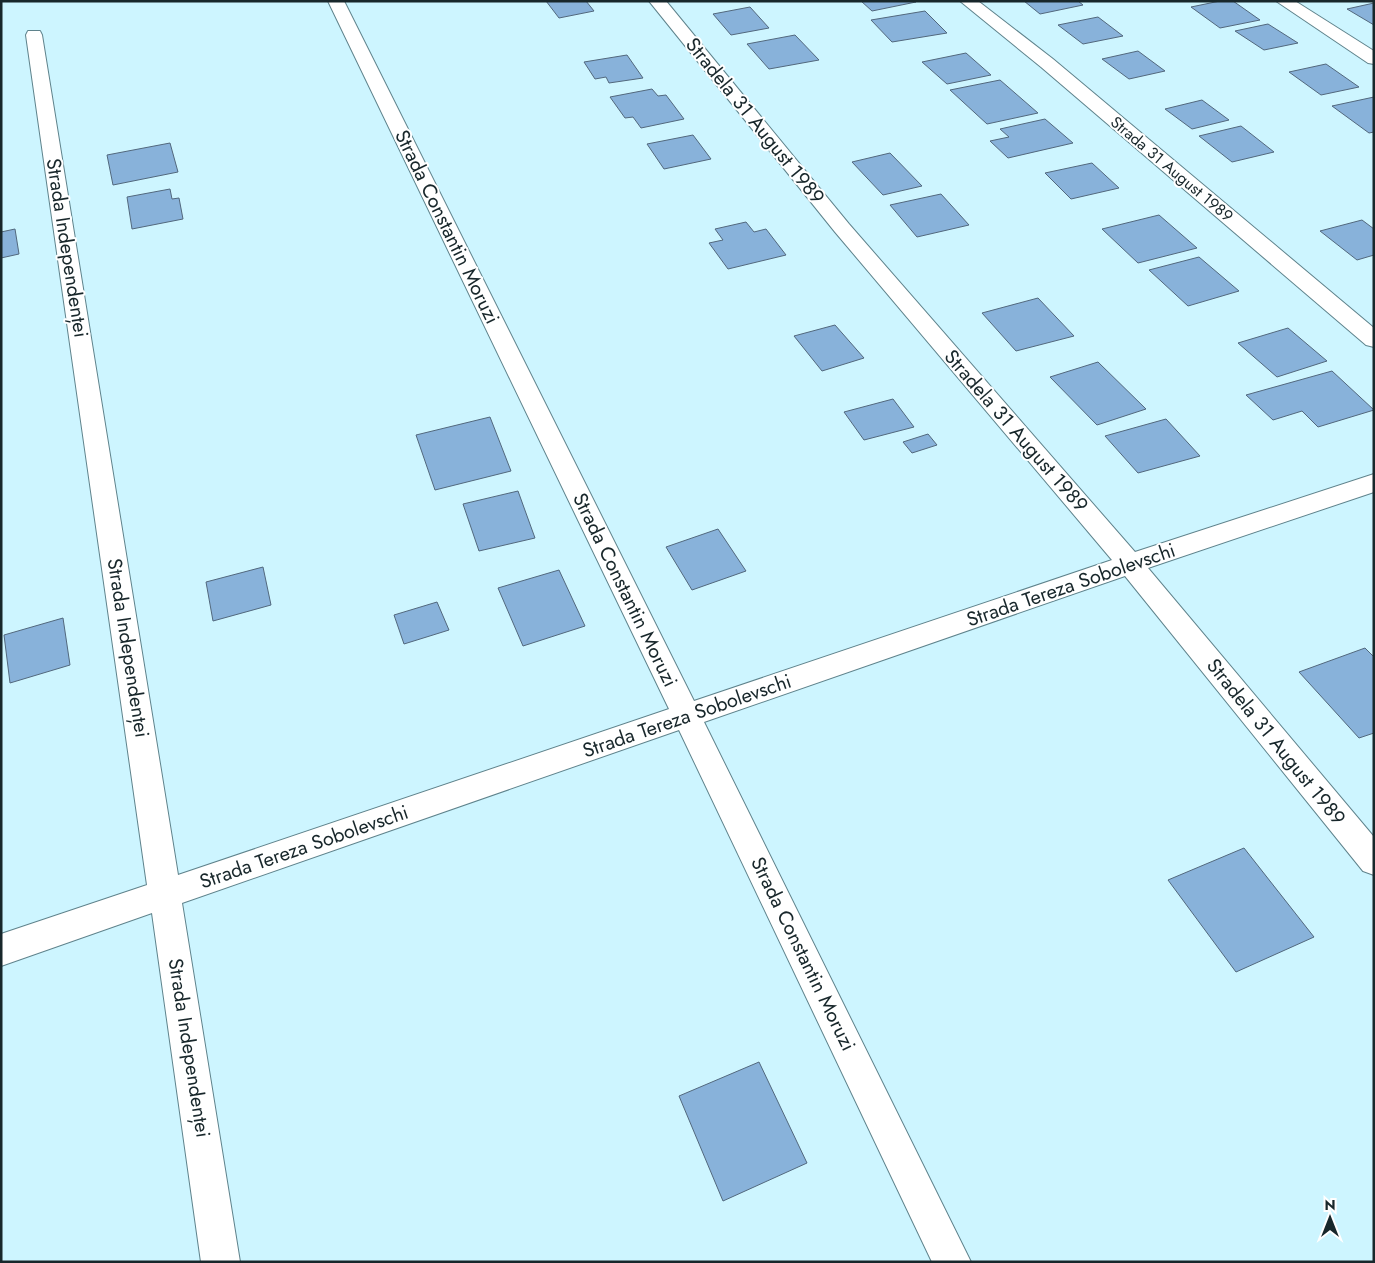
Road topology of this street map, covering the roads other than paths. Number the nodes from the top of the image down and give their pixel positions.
1 (336, 1) edge
2 (657, 1) edge
3 (968, 1) edge
4 (1284, 1) edge
5 (34, 35) dead end
6 (1374, 59) edge
7 (1374, 340) edge
8 (1374, 483) edge
9 (1130, 564) junction
10 (687, 716) junction
11 (1374, 861) edge
12 (166, 895) junction
13 (1, 950) edge
14 (221, 1262) edge
15 (952, 1262) edge

1 - 10 street, Strada Constantin Moruzi
2 - 9 street, Stradela 31 August 1989
3 - 7 street, Strada 31 August 1989
4 - 6 street
5 - 12 street, Strada Independenței
8 - 9 street, Strada Tereza Sobolevschi
9 - 10 street, Strada Tereza Sobolevschi
9 - 11 street, Stradela 31 August 1989
10 - 12 street, Strada Tereza Sobolevschi
10 - 15 street, Strada Constantin Moruzi
12 - 13 street, Strada Tereza Sobolevschi
12 - 14 street, Strada Independenței

